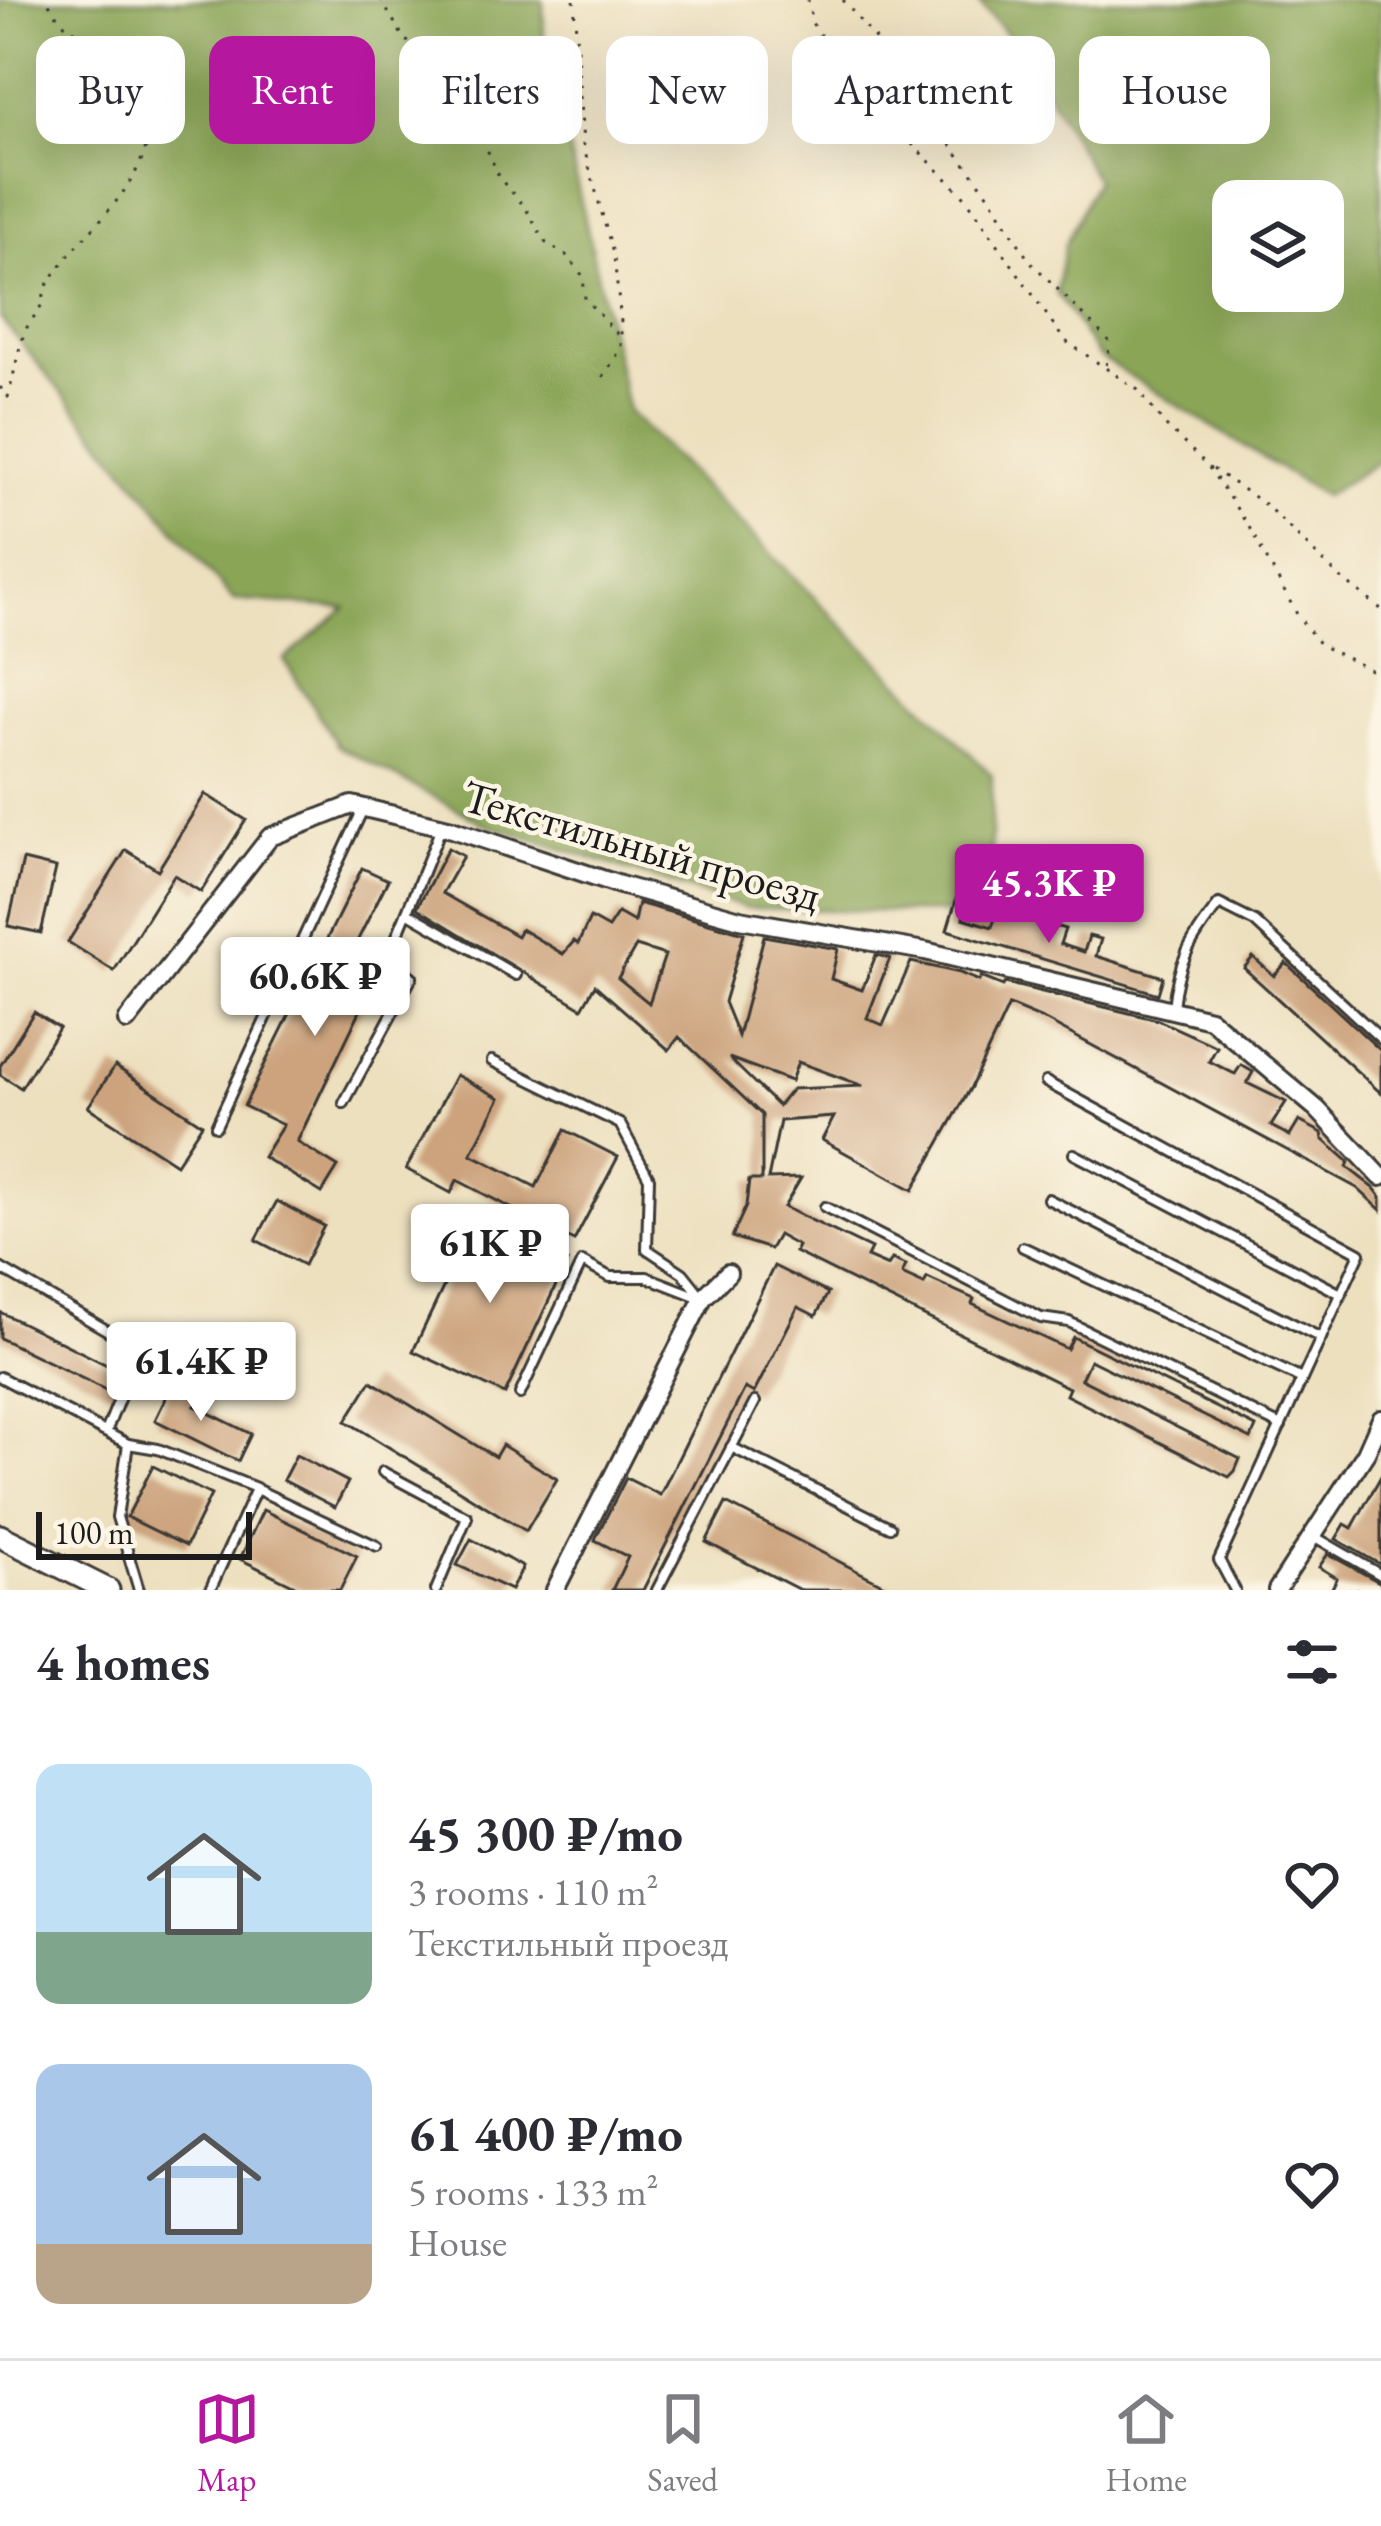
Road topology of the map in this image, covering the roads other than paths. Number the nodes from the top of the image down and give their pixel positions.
1 (363, 807) junction
2 (442, 826) junction
3 (407, 912) junction
4 (516, 975) dead end
5 (1173, 1009) junction
6 (127, 1021) dead end
7 (1381, 1039) edge
8 (492, 1061) dead end
9 (1046, 1082) dead end
10 (344, 1103) dead end
11 (216, 1126) dead end
12 (1074, 1154) dead end
13 (1381, 1177) edge
14 (1048, 1199) dead end
15 (825, 1207) dead end
16 (1023, 1247) dead end
17 (0, 1268) edge
18 (728, 1273) dead end
19 (1341, 1294) junction
20 (703, 1298) junction
21 (1321, 1338) junction
22 (0, 1377) edge
23 (1302, 1379) junction
24 (520, 1394) dead end
25 (755, 1402) dead end
26 (1381, 1419) edge
27 (1280, 1426) junction
28 (106, 1432) junction
29 (128, 1444) junction
30 (731, 1448) junction
31 (382, 1472) dead end
32 (256, 1489) junction
33 (890, 1527) dead end
34 (1311, 1535) junction
35 (0, 1536) edge
36 (377, 1546) dead end
37 (1381, 1575) edge
38 (84, 1585) edge
39 (108, 1590) edge
40 (139, 1590) edge
41 (210, 1590) edge
42 (436, 1590) edge
43 (555, 1590) edge
44 (657, 1590) edge
45 (1235, 1590) edge
46 (1276, 1590) edge

1 - 2 street, Текстильный проезд
1 - 6 street, Текстильный проезд
1 - 11 lane
2 - 3 lane
2 - 5 street, Текстильный проезд
3 - 4 lane
3 - 10 lane
5 - 7 lane
5 - 13 street, Текстильный проезд
8 - 20 lane
9 - 19 lane
12 - 19 lane
14 - 21 lane
15 - 27 lane
16 - 23 lane
17 - 28 lane
18 - 20 street
19 - 21 lane
20 - 24 lane
20 - 43 street
21 - 23 lane
22 - 28 lane
23 - 27 lane
25 - 30 lane
26 - 34 street
27 - 45 lane
28 - 29 lane
29 - 32 lane
29 - 40 lane
30 - 33 lane
30 - 44 lane
31 - 42 lane
32 - 36 lane
32 - 41 lane
34 - 37 lane
34 - 46 street
35 - 38 street
38 - 39 street

